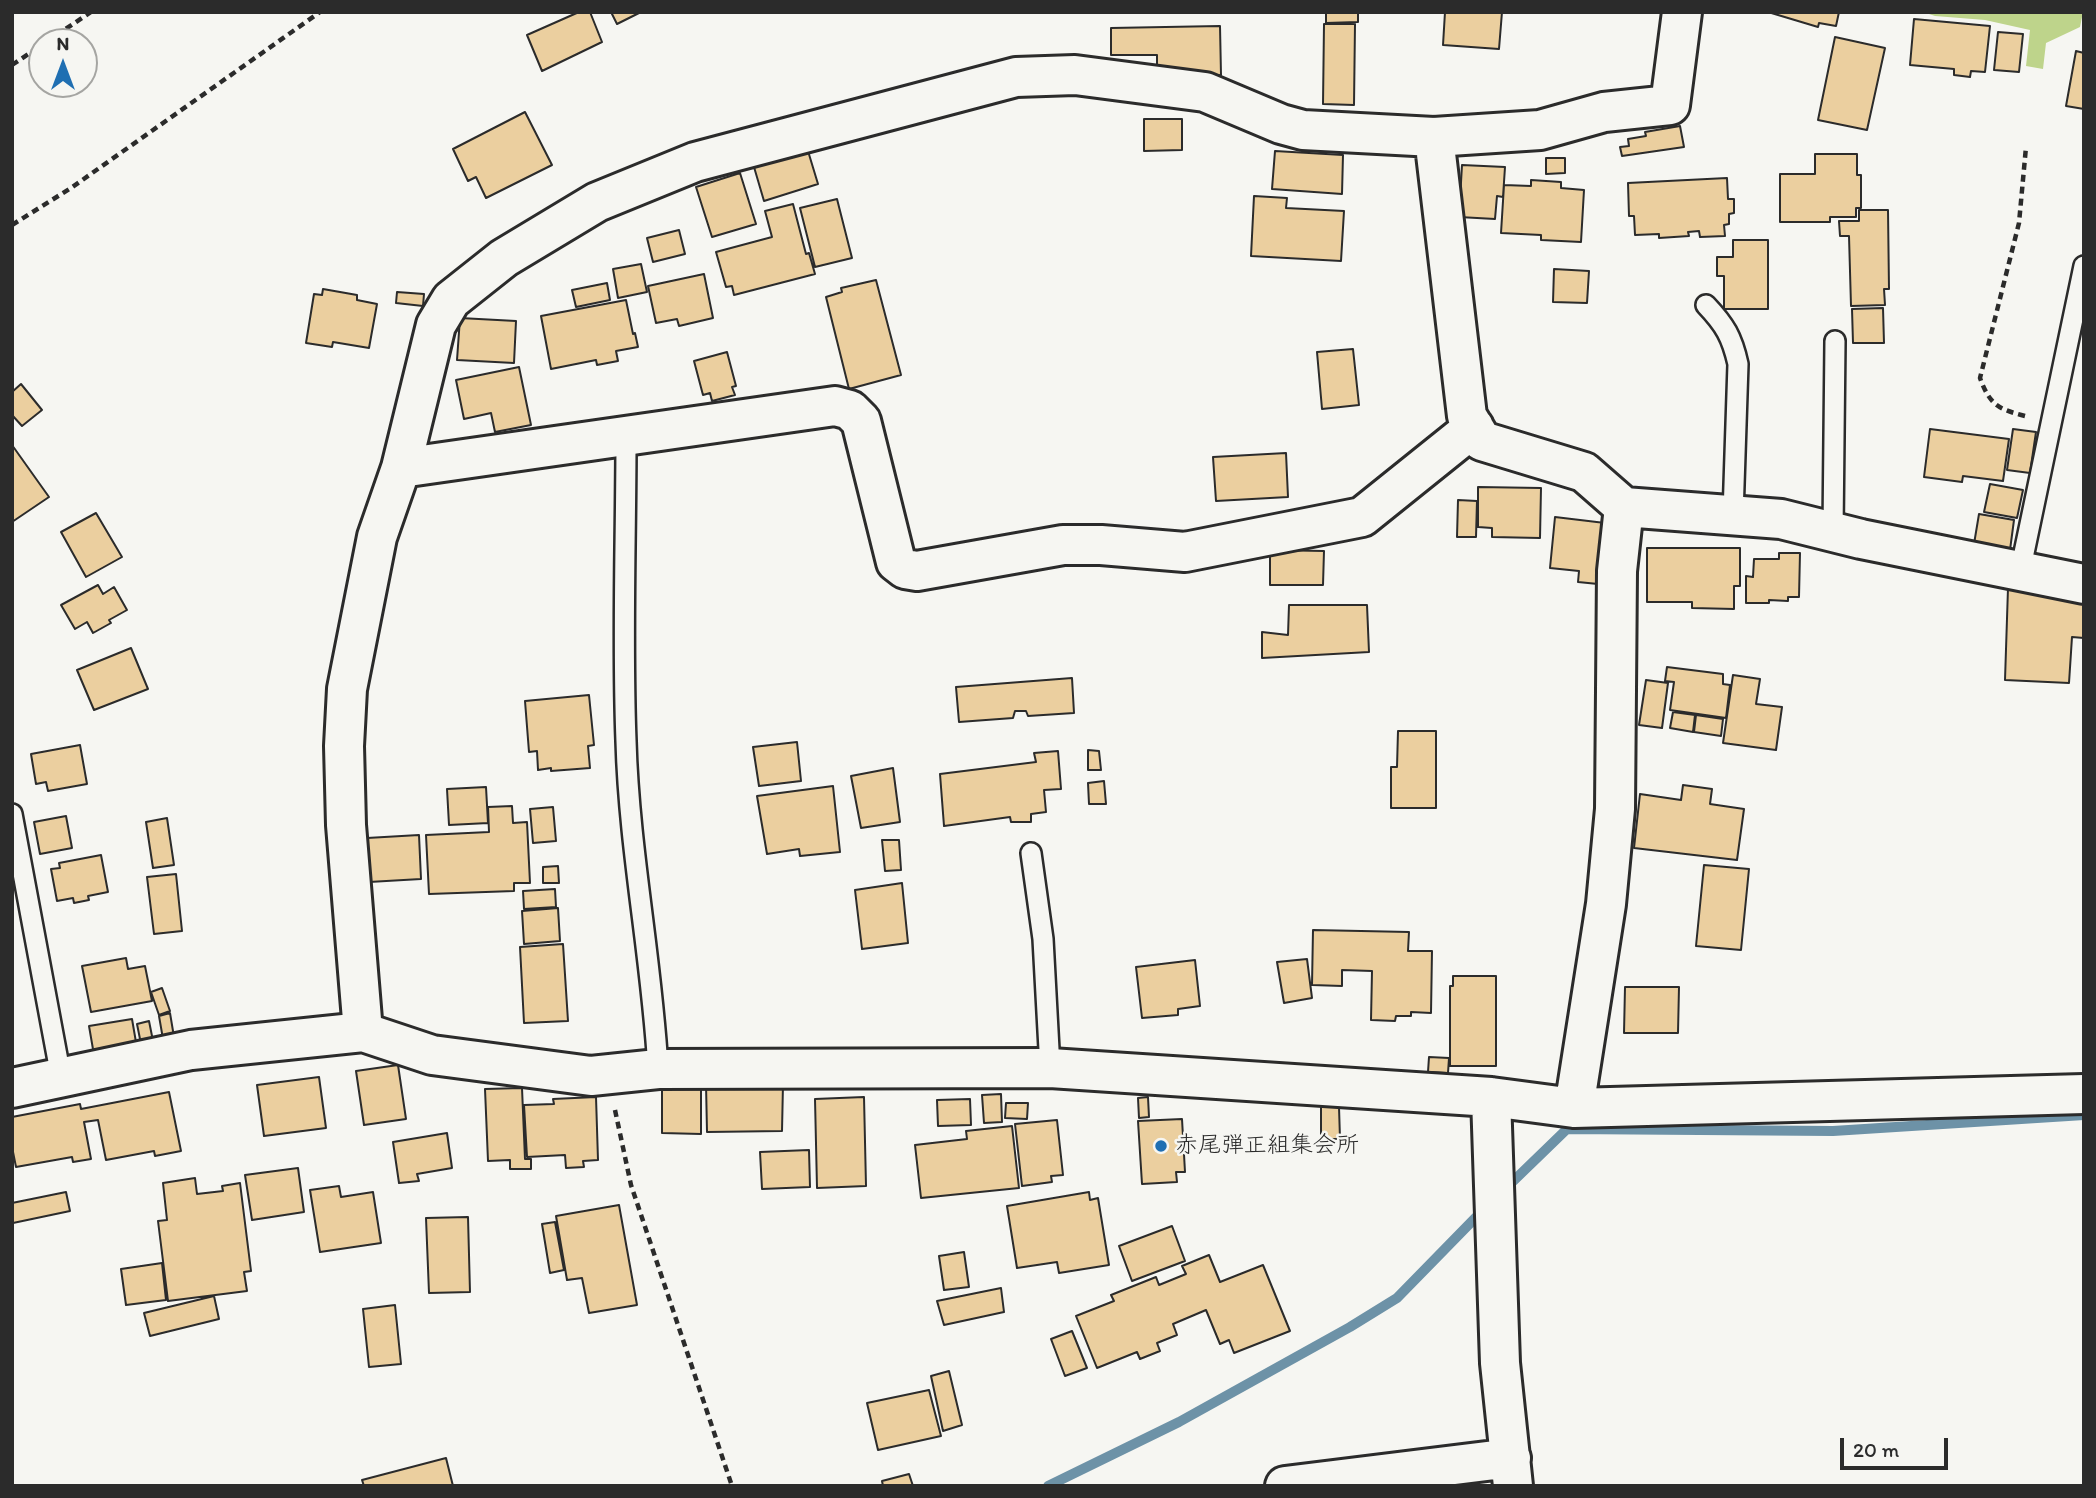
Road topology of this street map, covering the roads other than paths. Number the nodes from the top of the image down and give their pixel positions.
1 (1682, 12) edge
2 (1434, 137) junction
3 (2084, 266) edge
4 (1706, 305) dead end
5 (1835, 341) dead end
6 (1474, 427) junction
7 (626, 437) junction
8 (401, 468) junction
9 (1624, 507) junction
10 (1733, 515) junction
11 (1833, 531) junction
12 (2020, 572) junction
13 (2084, 584) edge
14 (12, 814) edge
15 (1031, 853) dead end
16 (363, 1032) junction
17 (1050, 1068) junction
18 (658, 1069) junction
19 (61, 1077) junction
20 (12, 1088) edge
21 (2084, 1094) edge
22 (1490, 1097) junction
23 (1574, 1108) junction
24 (1512, 1472) edge
25 (1286, 1486) edge

1 - 2 street
2 - 6 street
2 - 8 street
3 - 12 lane
4 - 10 lane
5 - 11 lane
6 - 7 street
6 - 9 street
7 - 8 street
7 - 18 lane
8 - 16 street
9 - 10 street
9 - 23 street
10 - 11 street
11 - 12 street
12 - 13 street
14 - 19 lane
15 - 17 lane
16 - 18 street
16 - 19 street
17 - 18 street
17 - 22 street
19 - 20 street
21 - 23 street
22 - 23 street
22 - 24 street
24 - 25 street

